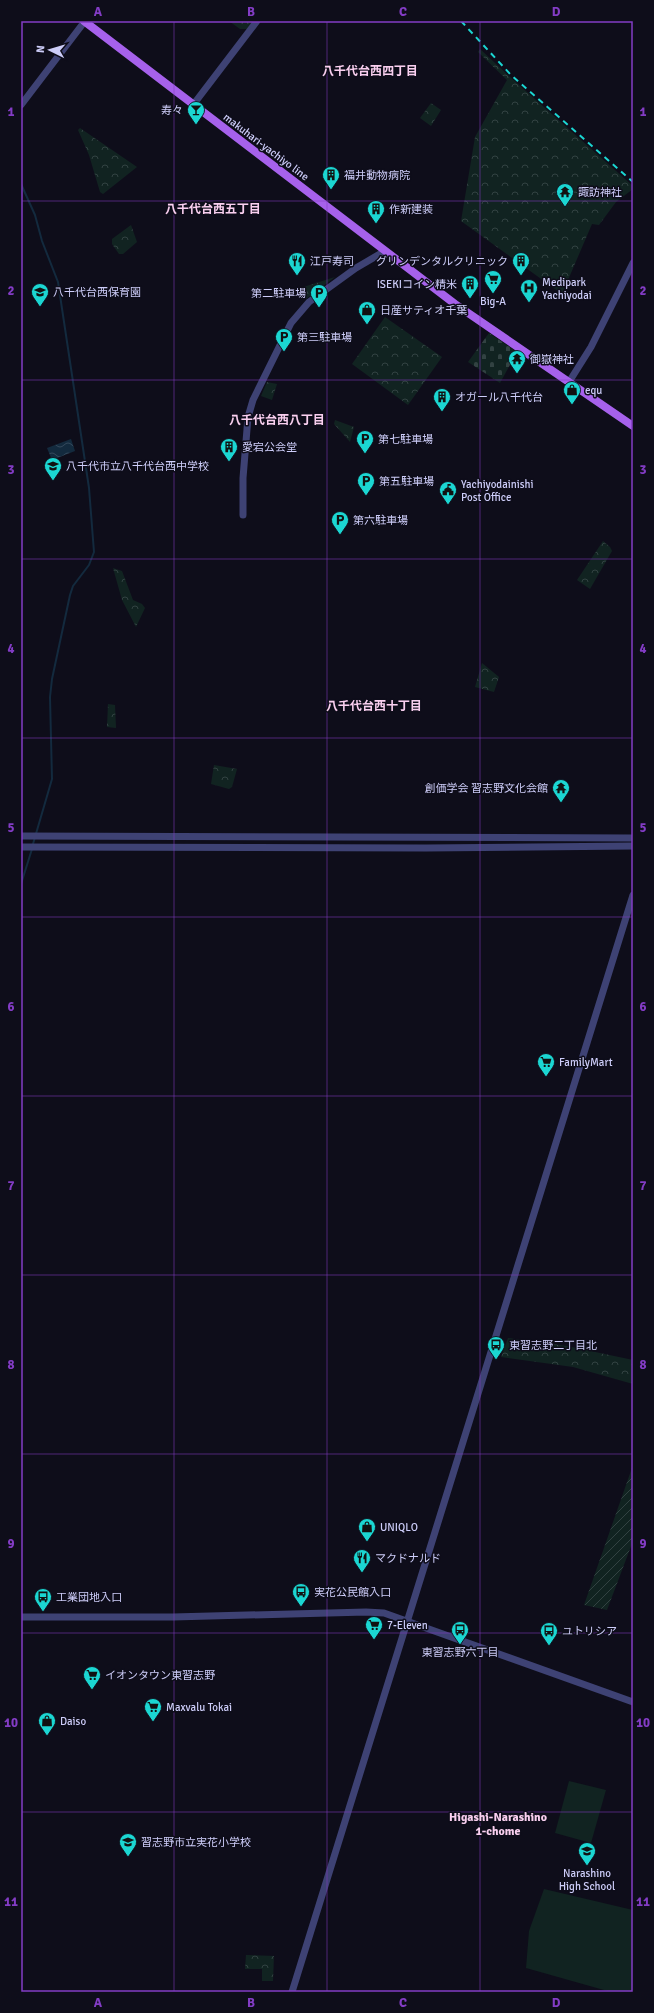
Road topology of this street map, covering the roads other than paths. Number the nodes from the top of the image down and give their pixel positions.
1 (85, 21) edge
2 (257, 21) edge
3 (21, 105) edge
4 (193, 105) junction
5 (385, 251) junction
6 (633, 263) edge
7 (569, 382) junction
8 (633, 426) edge
9 (243, 515) dead end
10 (21, 836) edge
11 (633, 838) edge
12 (633, 846) edge
13 (21, 847) edge
14 (633, 895) edge
15 (21, 1617) edge
16 (407, 1620) junction
17 (633, 1702) edge
18 (292, 1992) edge

1 - 3 street
1 - 4 main road, makuhari-yachiyo line
2 - 4 street
4 - 5 main road, makuhari-yachiyo line
5 - 7 main road, makuhari-yachiyo line
5 - 9 street
6 - 7 street
7 - 8 main road, makuhari-yachiyo line
10 - 11 street
12 - 13 street
14 - 16 street
15 - 16 street
16 - 17 street
16 - 18 street

